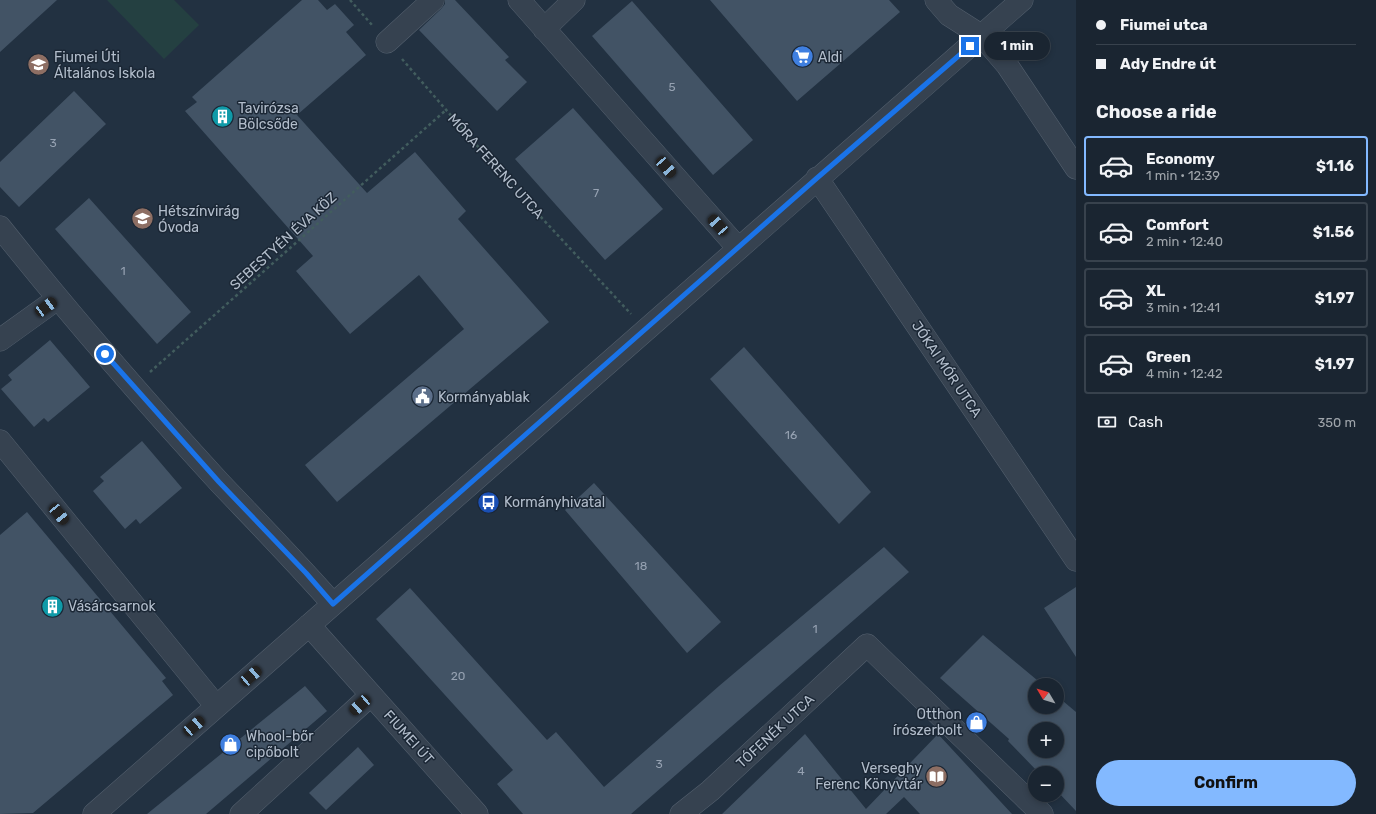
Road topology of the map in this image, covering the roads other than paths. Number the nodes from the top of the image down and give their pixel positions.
1 (433, 0) edge
2 (519, 0) edge
3 (574, 0) edge
4 (936, 0) edge
5 (1022, 0) edge
6 (544, 29) junction
7 (982, 36) junction
8 (387, 42) road end
9 (1076, 168) edge
10 (817, 178) junction
11 (0, 227) edge
12 (738, 248) junction
13 (57, 299) junction
14 (0, 340) edge
15 (0, 441) edge
16 (1076, 560) edge
17 (333, 604) junction
18 (309, 625) junction
19 (371, 695) junction
20 (216, 706) junction
21 (94, 814) edge
22 (241, 814) edge
23 (477, 814) edge
24 (681, 814) edge
25 (1042, 814) edge

1 - 8 street
2 - 6 street
3 - 6 street
4 - 7 street
5 - 7 street
6 - 12 street
7 - 9 street
7 - 10 street
10 - 12 street
10 - 16 street, JÓKAI MÓR UTCA
11 - 13 street
12 - 17 street
13 - 14 street
13 - 17 street
15 - 20 street
17 - 18 street
18 - 19 street, FIUMEI ÚT
18 - 20 street
19 - 22 street
19 - 23 street, FIUMEI ÚT
20 - 21 street
24 - 25 street, TÓFENÉK UTCA

